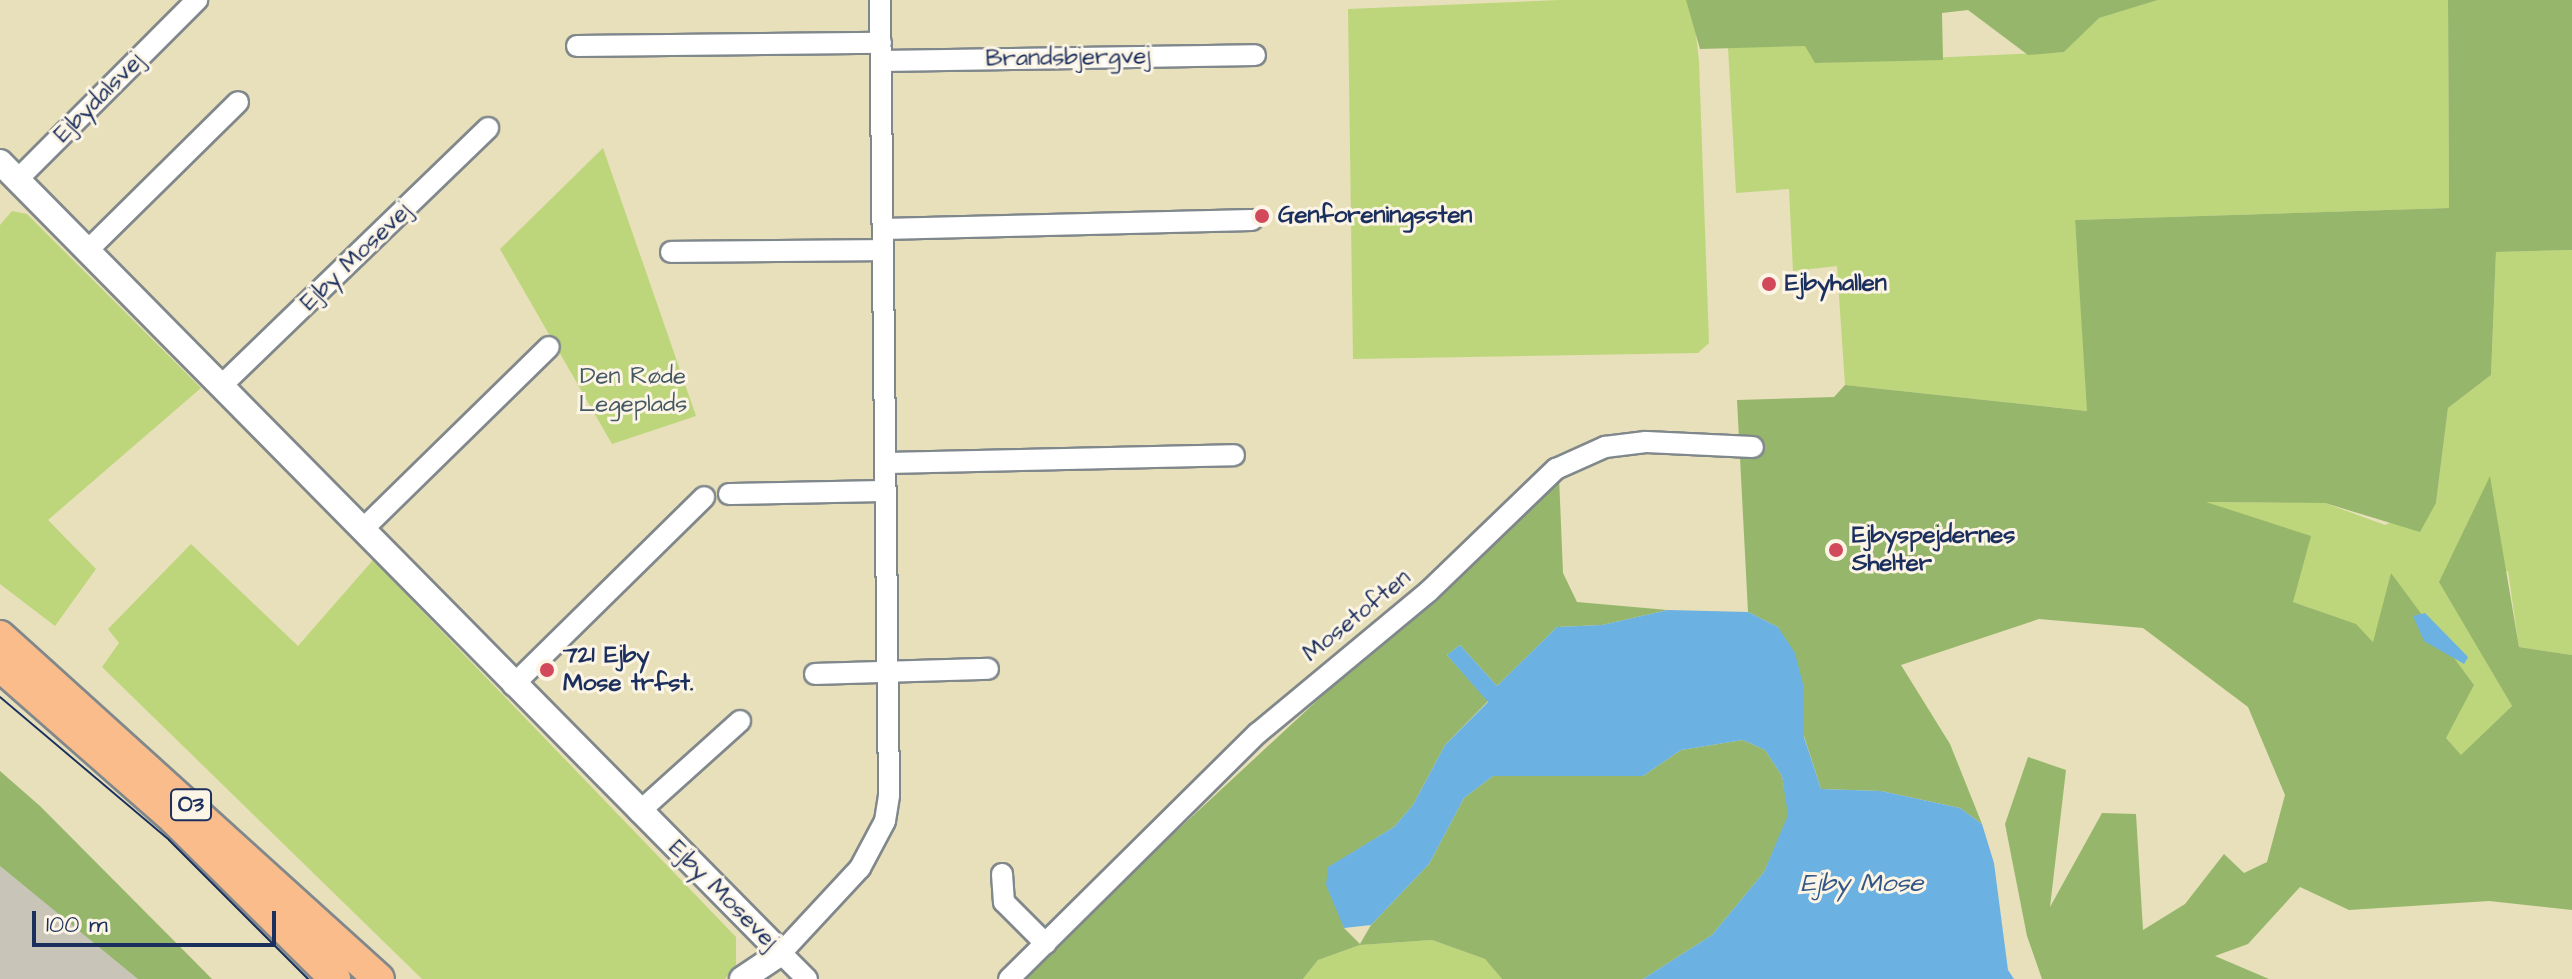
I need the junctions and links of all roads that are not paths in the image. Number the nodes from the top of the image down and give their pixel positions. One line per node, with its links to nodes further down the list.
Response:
1 (197, 0): 8 (street, Ejbydalsvej)
2 (880, 0): 4 (street)
3 (577, 46): 4 (street, Brandsbjergvej)
4 (881, 52): 5 (street, Brandsbjergvej); 10 (street)
5 (1255, 55)
6 (238, 102): 12 (street)
7 (488, 128): 15 (street, Ejby Mosevej)
8 (6, 179): 12 (street, Ejby Mosevej)
9 (1252, 220): 10 (street)
10 (883, 229): 11 (street)
11 (883, 250): 13 (street); 18 (street)
12 (87, 251): 15 (street, Ejby Mosevej)
13 (671, 252)
14 (549, 347): 22 (street)
15 (222, 385): 22 (street, Ejby Mosevej)
16 (1753, 447): 32 (street, Mosetoften)
17 (1234, 455): 18 (street)
18 (886, 463): 19 (street)
19 (886, 491): 20 (street); 26 (street)
20 (729, 494)
21 (704, 497): 28 (street)
22 (363, 529): 28 (street, Ejby Mosevej)
23 (0, 636): 35 (main road, O3)
24 (0, 666): 34 (main road, O3)
25 (988, 669): 26 (street)
26 (888, 672): 27 (street); 33 (street)
27 (815, 674)
28 (513, 685): 30 (street, Ejby Mosevej)
29 (740, 721): 30 (street)
30 (639, 812): 33 (street, Ejby Mosevej)
31 (1002, 874): 32 (street)
32 (1046, 944): 39 (street, Mosetoften)
33 (781, 953): 36 (street); 37 (street); 38 (street, Ejby Mosevej)
34 (335, 979)
35 (379, 979)
36 (742, 979)
37 (770, 979)
38 (807, 979)
39 (1009, 979)

